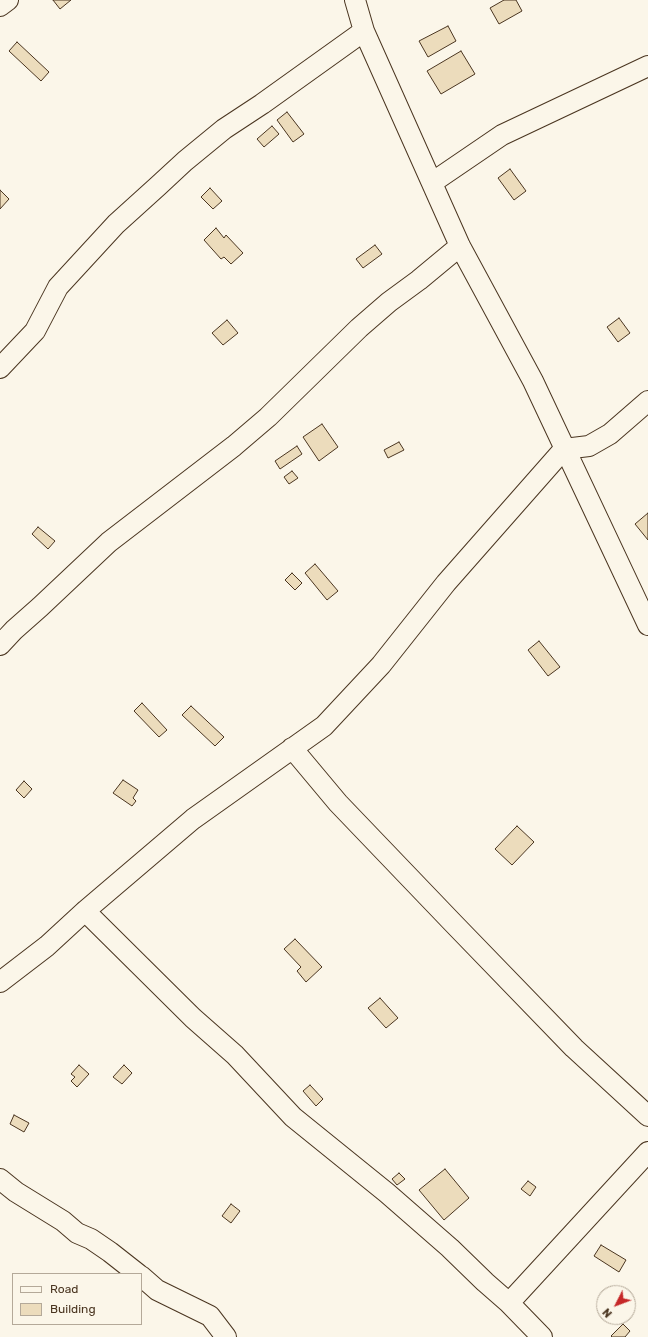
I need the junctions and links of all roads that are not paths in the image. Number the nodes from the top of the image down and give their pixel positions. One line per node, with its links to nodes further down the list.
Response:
1 (8, 0): 3 (street)
2 (355, 0): 4 (street)
3 (0, 6)
4 (364, 31): 6 (street); 8 (street)
5 (648, 66): 6 (street)
6 (432, 182): 7 (street)
7 (460, 246): 10 (street); 12 (street)
8 (0, 368)
9 (648, 401): 10 (street)
10 (564, 449): 11 (street); 13 (street)
11 (648, 625)
12 (0, 645)
13 (292, 748): 14 (street); 16 (street)
14 (85, 911): 15 (street); 21 (street)
15 (0, 982)
16 (648, 1116)
17 (648, 1152): 21 (street)
18 (0, 1179): 19 (street)
19 (137, 1273)
20 (142, 1277): 22 (street)
21 (509, 1302): 23 (street)
22 (226, 1337)
23 (542, 1337)

